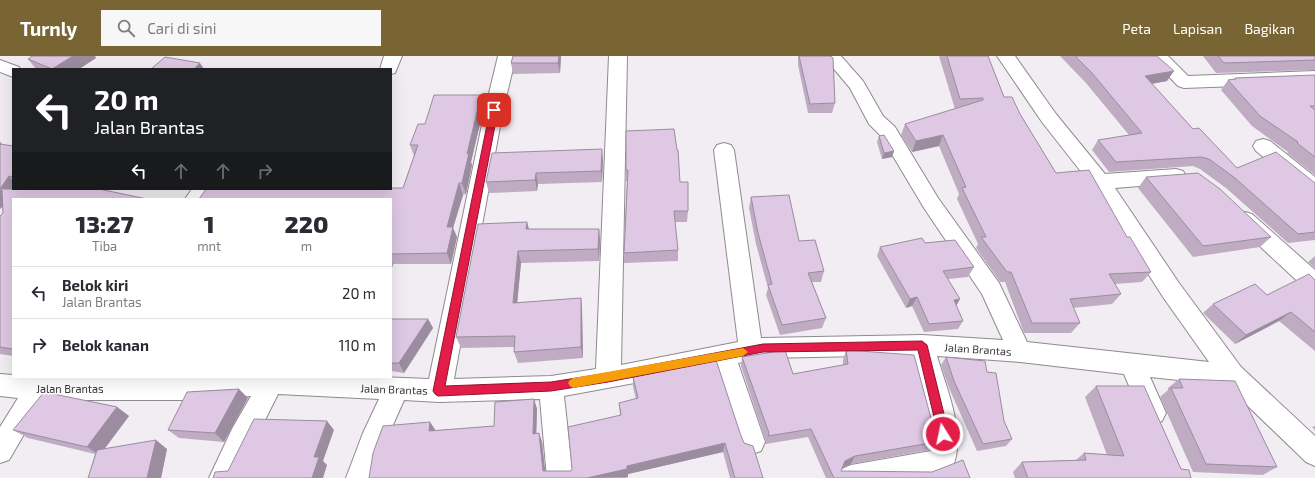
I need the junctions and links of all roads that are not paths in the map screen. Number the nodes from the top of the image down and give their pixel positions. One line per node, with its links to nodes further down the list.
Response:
1 (393, 56): 8 (street)
2 (507, 56): 32 (street)
3 (618, 56): 26 (street)
4 (832, 56): 22 (street)
5 (1006, 56): 14 (street)
6 (1158, 56): 10 (street)
7 (0, 66): 9 (street)
8 (389, 68)
9 (12, 71)
10 (1315, 77)
11 (1263, 146): 15 (street)
12 (724, 150): 21 (street)
13 (1193, 175): 14 (street)
14 (1100, 182): 25 (street)
15 (1315, 188)
16 (202, 190): 17 (street)
17 (196, 198)
18 (1229, 205): 19 (street)
19 (1315, 284)
20 (922, 345): 21 (street, Jalan Brantas); 22 (street, Jalan Brantas); 40 (street)
21 (751, 351): 23 (street, Jalan Brantas)
22 (1020, 352): 24 (street, Jalan Brantas)
23 (724, 356): 26 (street, Jalan Brantas); 34 (street)
24 (1132, 364): 25 (street, Jalan Brantas); 33 (street)
25 (1232, 375): 36 (street)
26 (608, 378): 30 (street, Jalan Brantas)
27 (272, 380): 28 (street, Jalan Brantas); 31 (street, Jalan Brantas); 37 (street)
28 (42, 383): 29 (street, Jalan Brantas); 35 (street)
29 (0, 385)
30 (551, 386): 32 (street, Jalan Brantas); 39 (street)
31 (396, 390): 32 (street, Jalan Brantas); 38 (street)
32 (438, 391)
33 (1162, 435)
34 (752, 442)
35 (0, 451)
36 (1315, 453)
37 (222, 478)
38 (359, 478)
39 (560, 478)
40 (850, 478)

